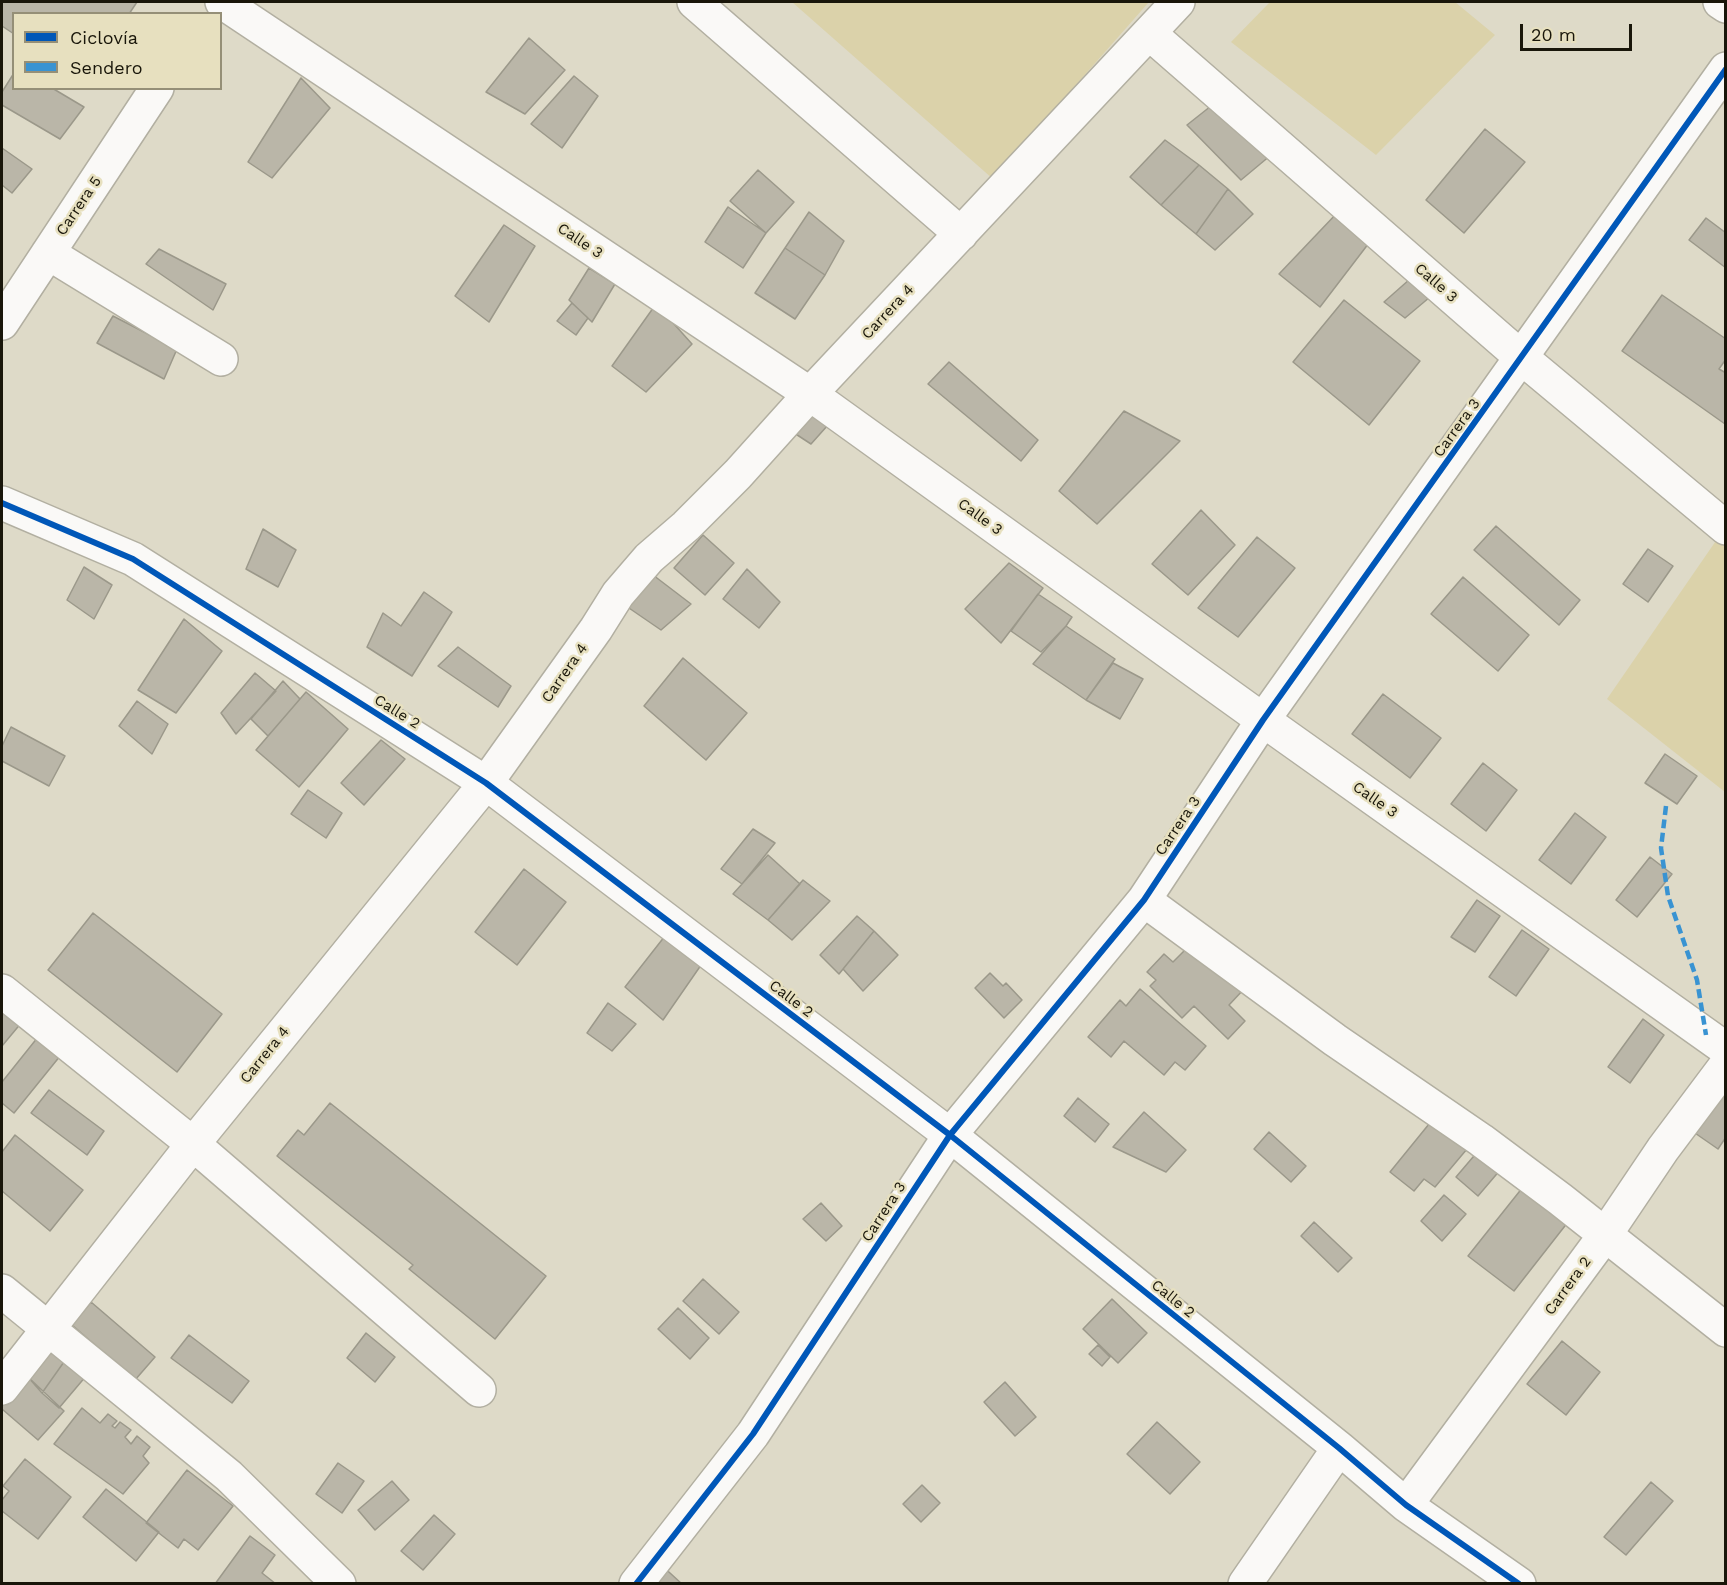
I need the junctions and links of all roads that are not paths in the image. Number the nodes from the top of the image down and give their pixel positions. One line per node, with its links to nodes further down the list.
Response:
1 (222, 2): 14 (street, Calle 3)
2 (694, 2): 9 (street)
3 (1178, 2): 6 (street, Carrera 4)
4 (1720, 2): 5 (street)
5 (1725, 6)
6 (1149, 33): 9 (street, Carrera 4); 12 (street, Calle 3)
7 (1725, 69): 12 (street, Carrera 3)
8 (156, 90): 10 (street, Carrera 5)
9 (961, 234): 14 (street, Carrera 4)
10 (48, 253): 11 (street, Carrera 5); 13 (street)
11 (2, 323)
12 (1522, 358): 16 (street, Calle 3); 17 (street, Carrera 3)
13 (221, 360)
14 (810, 394): 17 (street, Calle 3); 18 (street, Carrera 4)
15 (2, 503): 18 (street, Calle 2)
16 (1725, 528)
17 (1263, 720): 19 (street, Carrera 3); 21 (street, Calle 3)
18 (486, 783): 23 (street, Calle 2); 24 (street, Carrera 4)
19 (1147, 895): 23 (street, Carrera 3); 25 (street)
20 (2, 991): 24 (street)
21 (1725, 1049)
22 (1725, 1065): 25 (street, Carrera 2)
23 (950, 1135): 31 (street, Calle 2); 35 (street, Carrera 3)
24 (193, 1144): 27 (street, Carrera 4); 30 (street)
25 (1608, 1230): 28 (street); 32 (street, Carrera 2)
26 (2, 1290): 27 (street)
27 (49, 1328): 29 (street, Carrera 4); 34 (street)
28 (1725, 1330)
29 (2, 1388)
30 (479, 1390)
31 (1339, 1448): 32 (street, Calle 2); 36 (street)
32 (1406, 1505): 33 (street, Calle 2)
33 (1484, 1574): 37 (street, Calle 2)
34 (339, 1584)
35 (636, 1584)
36 (1245, 1584)
37 (1519, 1584)

